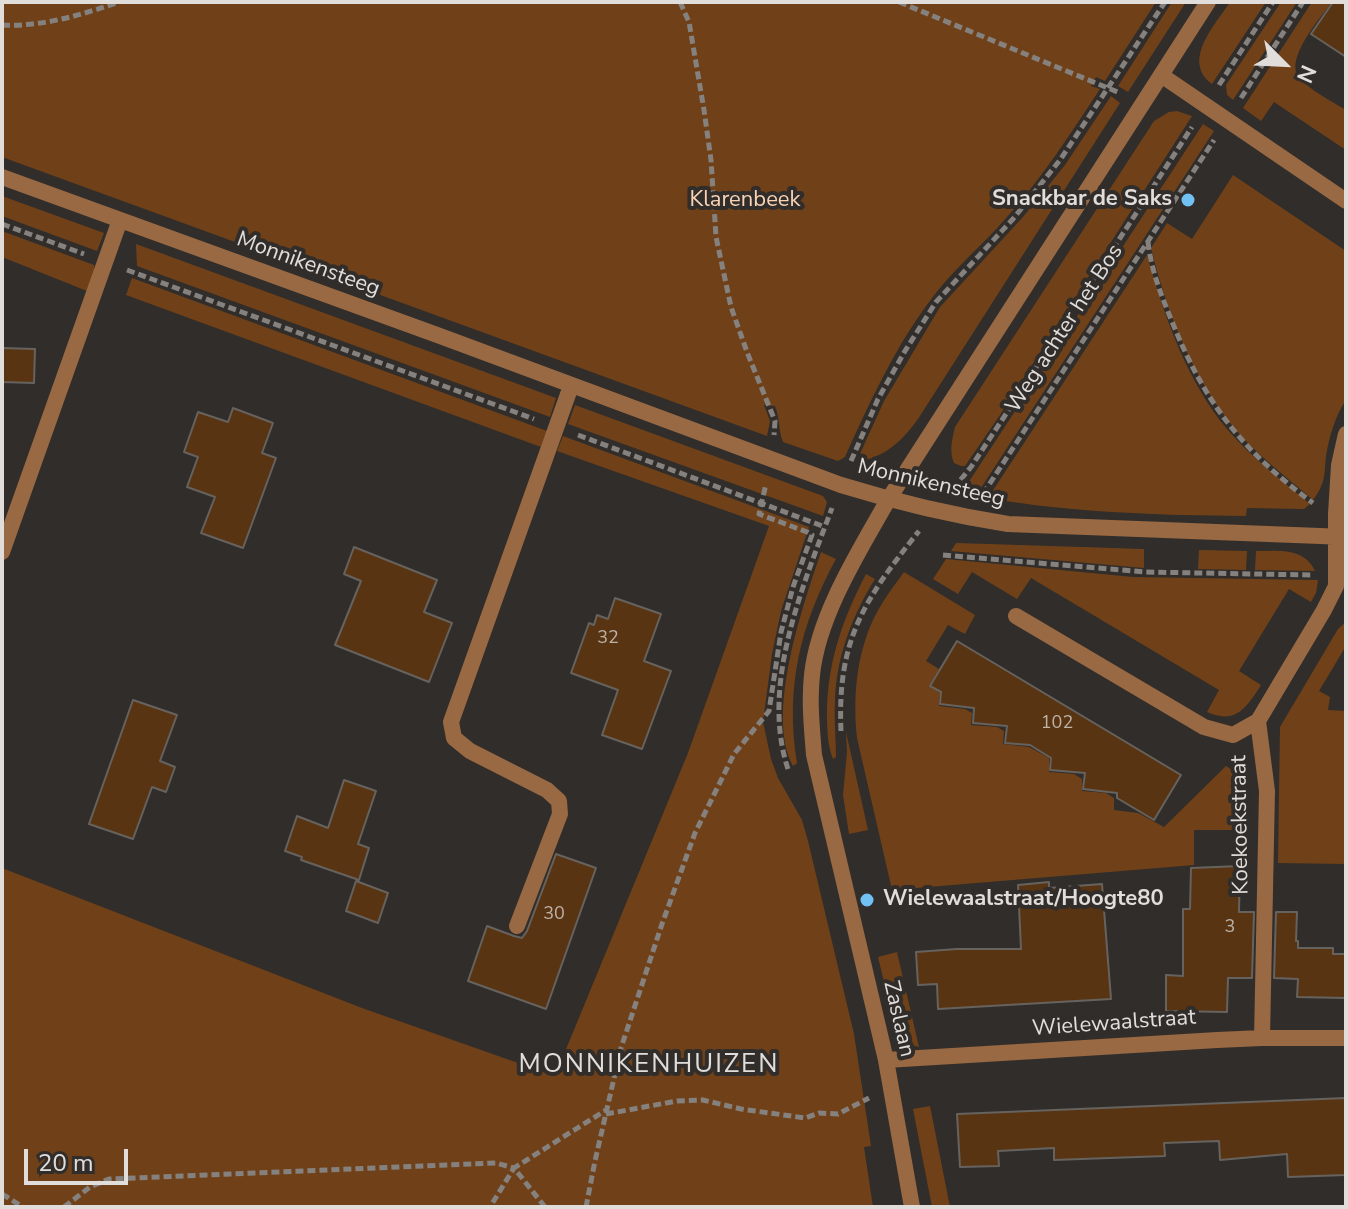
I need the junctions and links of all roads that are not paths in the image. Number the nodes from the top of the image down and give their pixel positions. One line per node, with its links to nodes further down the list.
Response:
1 (1208, 2): 2 (street)
2 (1161, 75): 4 (street); 8 (street)
3 (2, 177): 5 (street, Monnikensteeg)
4 (1346, 201)
5 (120, 220): 6 (street, Monnikensteeg); 10 (street)
6 (571, 386): 8 (street, Monnikensteeg); 14 (street)
7 (1346, 434): 9 (street)
8 (888, 500): 9 (street, Monnikensteeg); 17 (street, Zaslaan)
9 (1341, 537): 11 (street)
10 (2, 552)
11 (1339, 583): 13 (street)
12 (1016, 616): 13 (street)
13 (1258, 721): 15 (street, Koekoekstraat)
14 (517, 926)
15 (1262, 1038): 16 (street, Wielewaalstraat); 17 (street, Wielewaalstraat)
16 (1346, 1038)
17 (886, 1060): 18 (street, Zaslaan)
18 (912, 1207)

